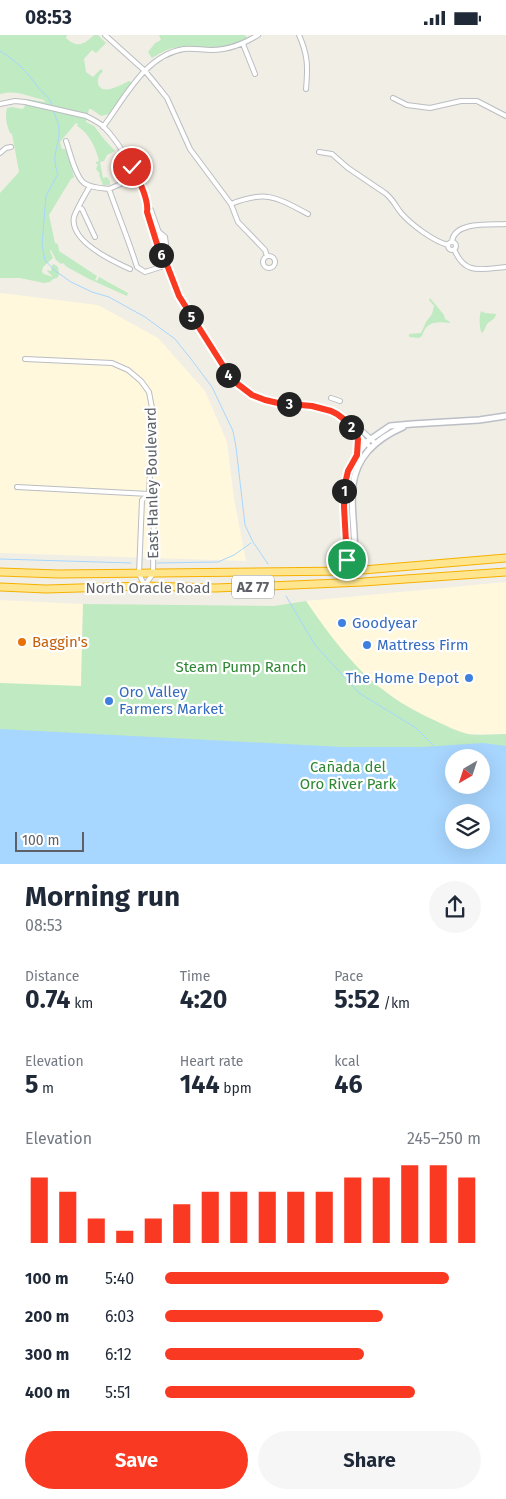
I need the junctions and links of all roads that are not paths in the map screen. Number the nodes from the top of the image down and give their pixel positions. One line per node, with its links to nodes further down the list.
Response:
1 (105, 35): 5 (street)
2 (258, 35): 4 (street)
3 (298, 35): 7 (street)
4 (243, 44): 5 (street); 6 (street)
5 (145, 71): 11 (street); 19 (street)
6 (255, 74)
7 (306, 89)
8 (393, 97): 10 (street)
9 (0, 104): 11 (street)
10 (506, 116)
11 (103, 127): 16 (street)
12 (66, 141): 17 (street)
13 (11, 147): 15 (street)
14 (319, 152): 26 (street)
15 (0, 153)
16 (137, 177): 18 (street); 21 (street)
17 (90, 186): 18 (street); 20 (street)
18 (109, 189): 29 (street)
19 (230, 204): 22 (street); 28 (street)
20 (79, 208): 24 (street); 31 (street)
21 (148, 208): 29 (street); 29 (street)
22 (308, 214)
23 (506, 224): 25 (street)
24 (94, 237)
25 (452, 241): 26 (street); 27 (street)
26 (448, 245): 27 (street)
27 (454, 249): 30 (street)
28 (267, 256)
29 (167, 265): 36 (street)
30 (506, 267)
31 (130, 269)
32 (25, 359): 41 (street, East Hanley Boulevard)
33 (331, 398): 34 (street)
34 (340, 401)
35 (506, 416): 38 (street)
36 (349, 423): 37 (street); 38 (street)
37 (356, 432): 38 (street); 39 (street)
38 (371, 443): 39 (street); 43 (street)
39 (357, 455): 43 (street)
40 (17, 487): 41 (street)
41 (149, 494): 46 (street); 47 (street, East Hanley Boulevard)
42 (506, 558): 43 (highway, North Oracle Road / AZ 77)
43 (351, 571): 47 (highway, North Oracle Road / AZ 77); 48 (street)
44 (0, 572): 46 (highway, North Oracle Road / AZ 77)
45 (506, 572): 48 (highway, North Oracle Road / AZ 77)
46 (139, 574): 47 (highway, North Oracle Road / AZ 77); 49 (street)
47 (153, 574): 49 (street, East Hanley Boulevard)
48 (352, 582): 49 (highway, North Oracle Road / AZ 77)
49 (145, 586): 50 (highway, North Oracle Road / AZ 77)
50 (0, 587)

